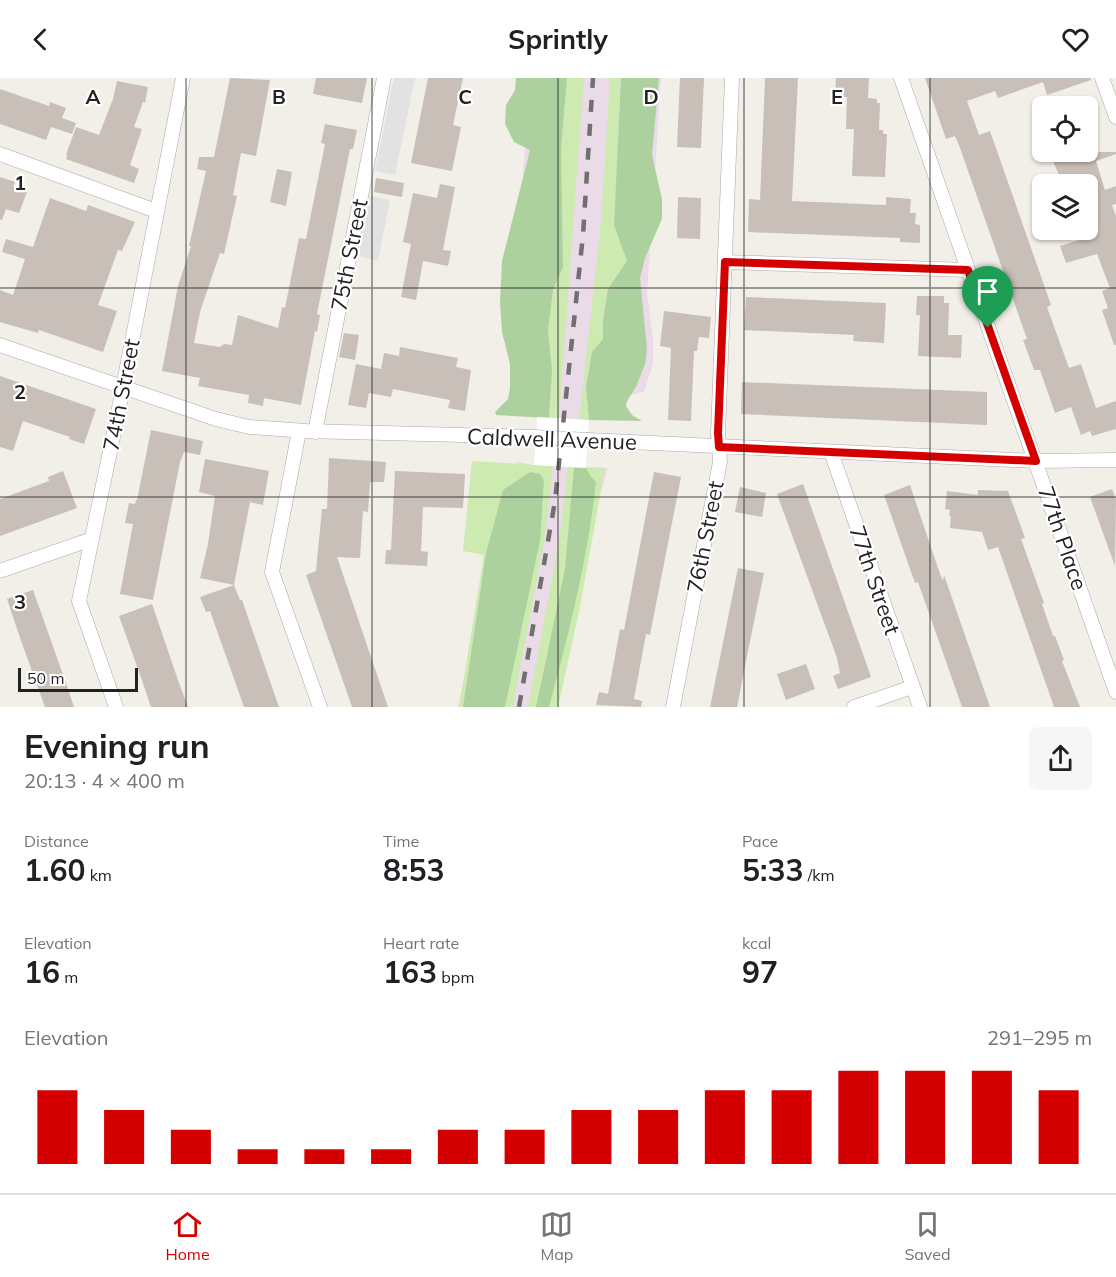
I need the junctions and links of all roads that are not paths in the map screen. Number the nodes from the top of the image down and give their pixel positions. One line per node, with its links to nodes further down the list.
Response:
1 (183, 78): 8 (street, 74th Street)
2 (384, 78): 14 (street, 75th Street)
3 (732, 78): 9 (street, 76th Street)
4 (901, 78): 10 (street, 77th Place)
5 (1102, 78): 6 (street)
6 (1116, 117)
7 (0, 154): 8 (street)
8 (156, 211): 12 (street, 74th Street)
9 (725, 262): 10 (street); 15 (street, 76th Street)
10 (968, 270): 18 (street, 77th Place)
11 (0, 345): 12 (street, Caldwell Avenue)
12 (123, 387): 13 (street, Caldwell Avenue); 19 (street, 74th Street)
13 (299, 431): 14 (street, Caldwell Avenue); 24 (street)
14 (315, 432): 15 (street, Caldwell Avenue, bridge)
15 (719, 447): 16 (street, Caldwell Avenue); 25 (street, 76th Street)
16 (831, 452): 18 (street, Caldwell Avenue); 21 (street, 77th Street)
17 (1116, 460): 18 (street, Caldwell Avenue)
18 (1036, 461): 22 (street, 77th Place)
19 (92, 539): 20 (street); 23 (street, 74th Street)
20 (0, 571)
21 (912, 687): 26 (street); 27 (street, 77th Street)
22 (1116, 692)
23 (116, 707)
24 (320, 707)
25 (673, 707)
26 (854, 707)
27 (920, 707)

